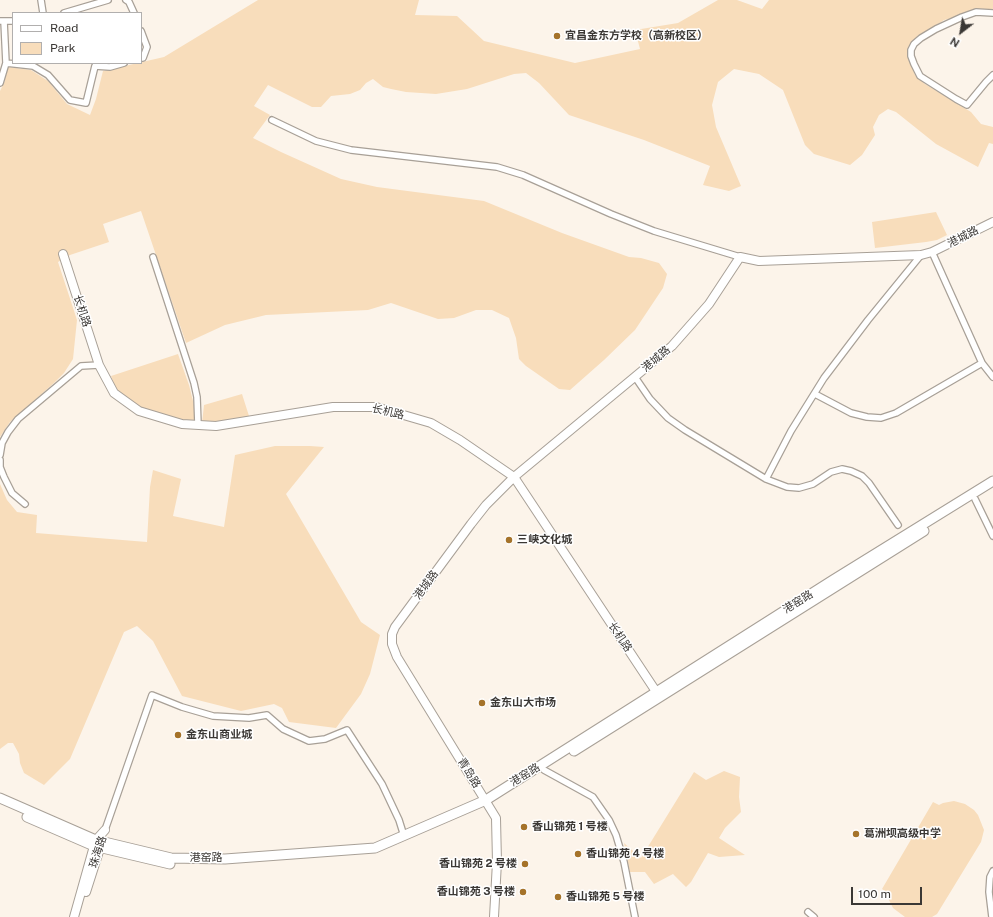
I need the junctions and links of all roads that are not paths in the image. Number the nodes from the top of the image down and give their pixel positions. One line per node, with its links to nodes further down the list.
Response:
1 (41, 0): 4 (street)
2 (108, 0): 5 (street)
3 (126, 0): 6 (street)
4 (43, 12)
5 (67, 12)
6 (134, 12)
7 (993, 13): 15 (street)
8 (2, 21): 11 (street)
9 (142, 34): 10 (street)
10 (142, 58)
11 (6, 63): 12 (street); 16 (street)
12 (12, 64)
13 (15, 64): 14 (street)
14 (120, 64)
15 (993, 75)
16 (0, 83)
17 (272, 120): 23 (street)
18 (993, 222): 19 (street, 港城路)
19 (932, 252): 21 (street, 港城路); 24 (street)
20 (63, 254): 25 (street, 长机路)
21 (920, 255): 23 (street, 港城路); 28 (street)
22 (153, 257): 29 (street)
23 (740, 257): 26 (street, 港城路)
24 (982, 363): 27 (street); 28 (street)
25 (99, 365): 29 (street, 长机路); 30 (street)
26 (635, 377): 32 (street, 港城路); 33 (street)
27 (993, 377)
28 (815, 394): 33 (street)
29 (198, 425): 32 (street, 长机路)
30 (0, 455)
31 (0, 460): 37 (street)
32 (514, 477): 40 (street, 港城路); 41 (street, 长机路)
33 (766, 479): 38 (street)
34 (993, 481): 41 (main road, 港窑路)
35 (993, 488): 36 (main road, 港窑路)
36 (974, 499): 39 (street); 41 (main road, 港窑路)
37 (25, 504)
38 (898, 525)
39 (993, 536)
40 (392, 644): 44 (street, 青岛路)
41 (658, 695): 42 (main road, 港窑路); 44 (main road, 港窑路)
42 (544, 770): 44 (main road, 港窑路); 54 (street)
43 (0, 798): 48 (main road, 港窑路)
44 (488, 803): 47 (main road, 港窑路); 48 (main road, 港窑路); 53 (street, 青岛路)
45 (0, 805): 48 (main road, 港窑路)
46 (105, 830): 47 (street); 48 (street, 珠海路)
47 (404, 836): 48 (main road, 港窑路)
48 (98, 844): 51 (street, 珠海路); 52 (street, 珠海路)
49 (993, 872): 56 (street)
50 (808, 912): 55 (street)
51 (74, 917)
52 (79, 917)
53 (494, 917)
54 (635, 917)
55 (814, 917)
56 (992, 917)

